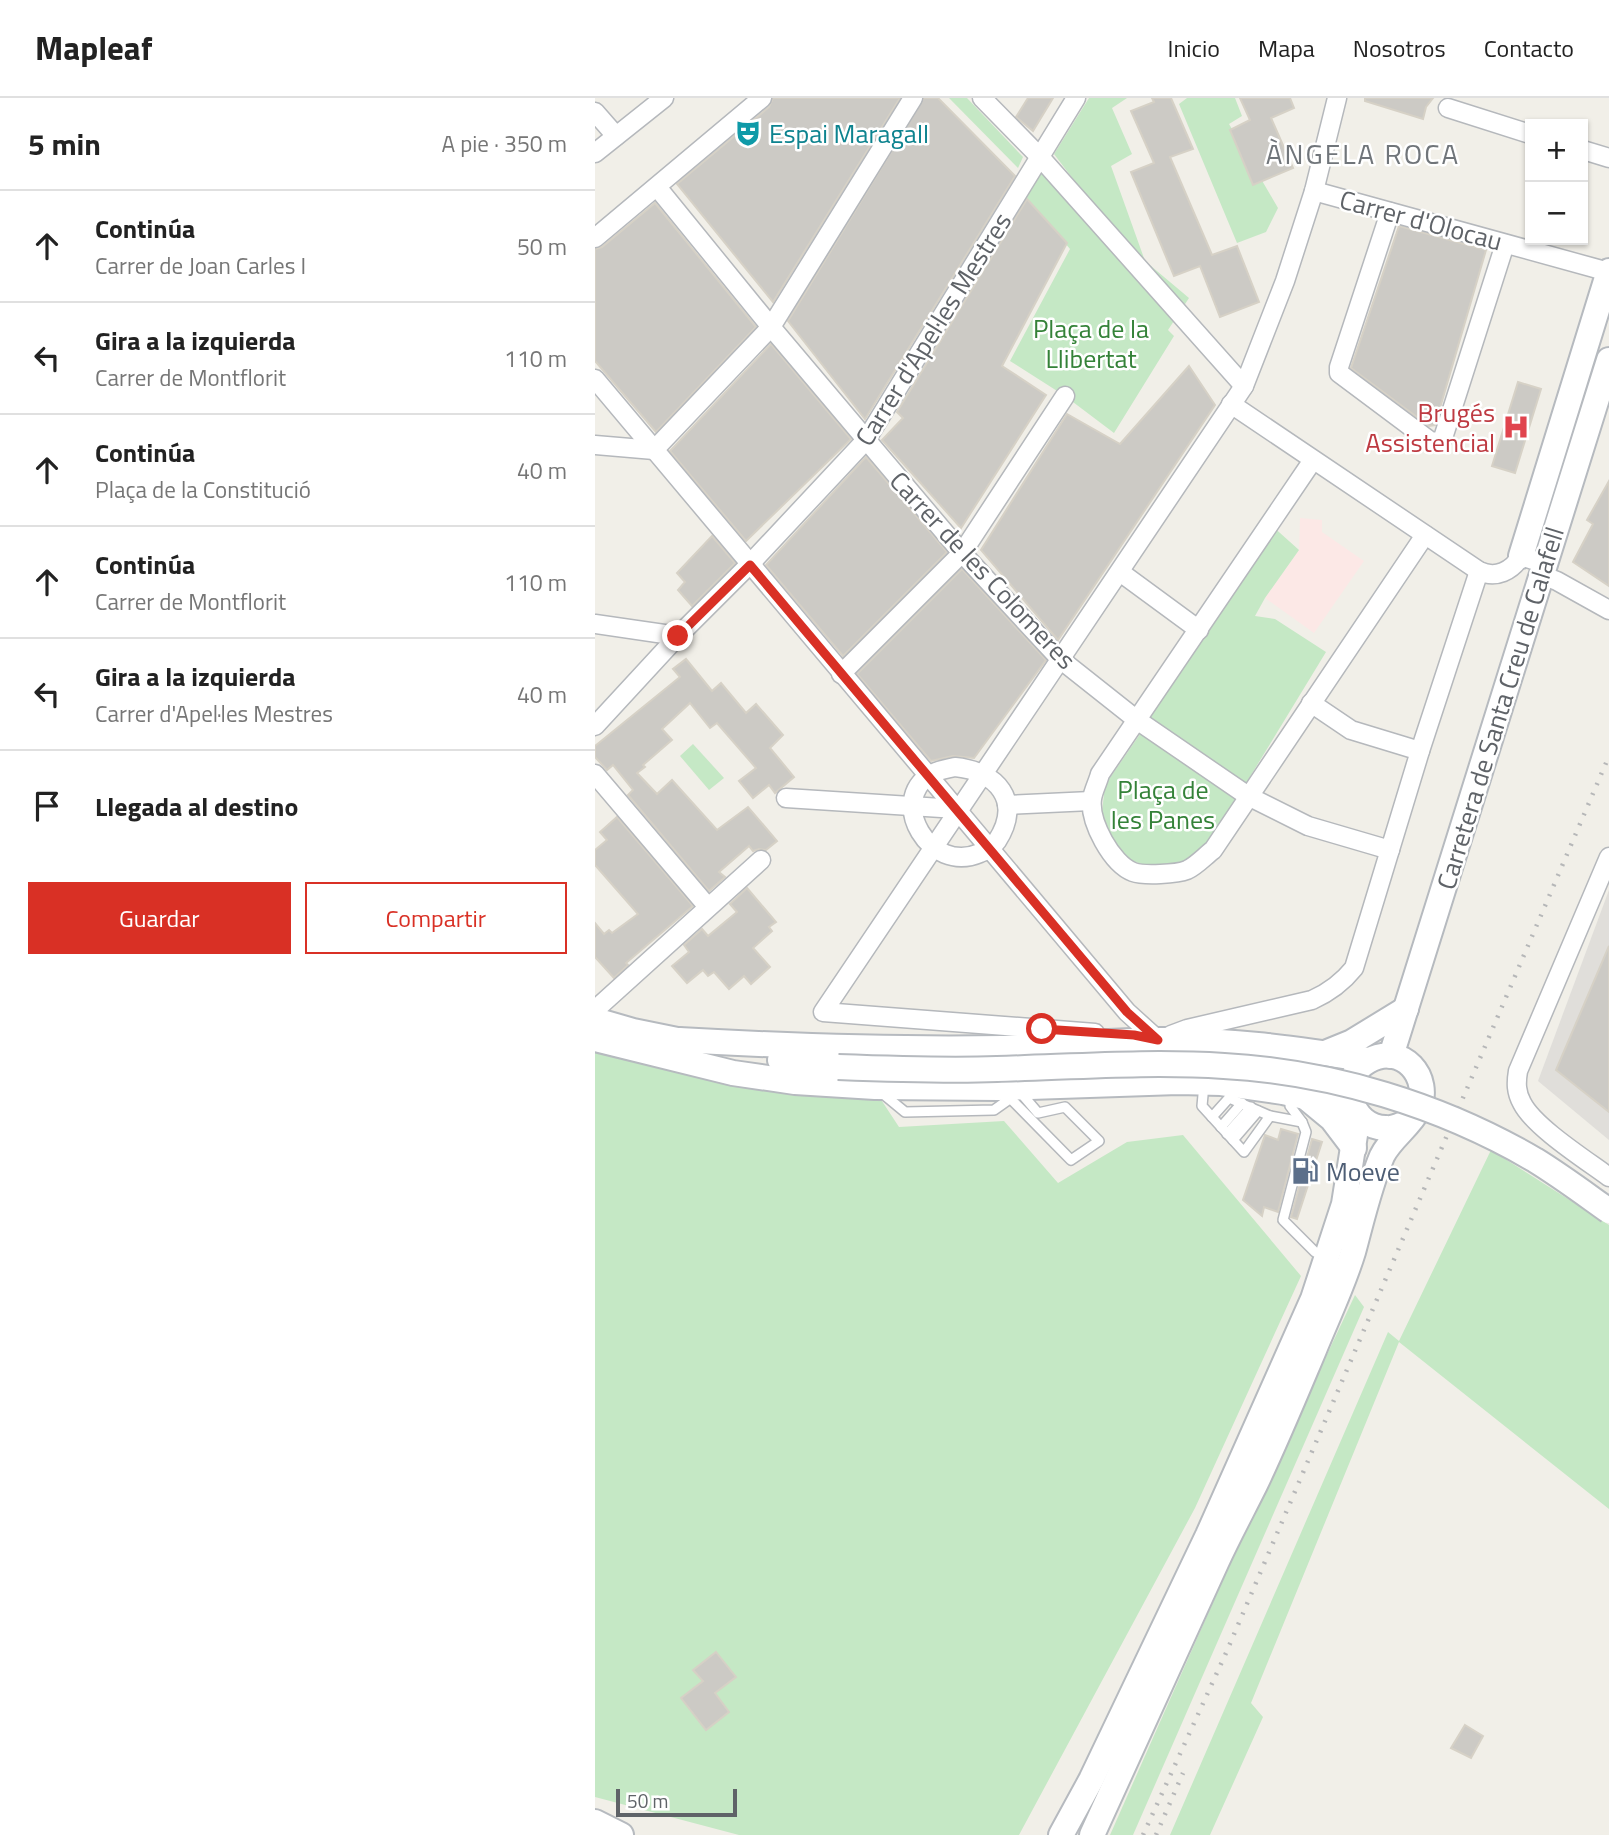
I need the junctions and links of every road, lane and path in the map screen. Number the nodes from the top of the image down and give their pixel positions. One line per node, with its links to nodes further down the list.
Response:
1 (664, 98): 10 (street)
2 (762, 98): 15 (street)
3 (913, 98): 21 (street)
4 (982, 98): 13 (street)
5 (1076, 98): 13 (street, Carrer d'Apel·les Mestres)
6 (1337, 98): 16 (street)
7 (1448, 108): 9 (street)
8 (595, 112): 10 (street)
9 (1525, 132)
10 (616, 136): 12 (street)
11 (1588, 152): 14 (street)
12 (595, 153)
13 (1040, 157): 24 (street); 27 (street, Carrer d'Apel·les Mestres)
14 (1609, 158)
15 (657, 187): 18 (street); 21 (street, Carrer de les Colomeres)
16 (1314, 191): 17 (street, Carrer d'Olocau); 24 (street)
17 (1390, 212): 19 (street, Carrer d'Olocau); 19 (street)
18 (595, 238)
19 (1505, 244): 20 (street, Carrer d'Olocau)
20 (1609, 272): 33 (street)
21 (771, 327): 27 (street, Carrer de les Colomeres); 29 (street)
22 (1609, 360): 35 (street, Carretera de Santa Creu de Calafell)
23 (595, 379): 29 (street)
24 (1244, 386): 26 (street)
25 (1065, 396): 32 (street)
26 (1231, 404): 30 (street); 37 (street)
27 (866, 440): 32 (street, Carrer de les Colomeres); 34 (street, Carrer d'Apel·les Mestres)
28 (595, 445): 29 (street)
29 (654, 450): 34 (street)
30 (1313, 460): 31 (street); 40 (street)
31 (1425, 535): 36 (street); 44 (street)
32 (962, 553): 42 (street, Carrer de les Colomeres); 43 (street)
33 (1513, 564): 35 (street); 36 (street)
34 (750, 565): 41 (street, Carrer d'Apel·les Mestres); 43 (street)
35 (1543, 569): 38 (street); 63 (street, Carretera de Santa Creu de Calafell)
36 (1479, 571): 47 (street)
37 (1120, 572): 40 (street); 42 (street)
38 (1609, 610)
39 (595, 624): 41 (street)
40 (1199, 630): 45 (street)
41 (678, 636): 46 (street, Carrer d'Apel·les Mestres)
42 (1060, 659): 45 (street, Carrer de les Colomeres); 48 (street)
43 (841, 674): 50 (street)
44 (1311, 703): 47 (street); 51 (street)
45 (1137, 720): 51 (street, Carrer de les Colomeres); 53 (street)
46 (595, 726)
47 (1420, 751): 59 (street)
48 (982, 773): 50 (street); 54 (street); 56 (street)
49 (595, 774): 62 (street)
50 (928, 775): 55 (street); 56 (street)
51 (1248, 796): 53 (street); 59 (street, Carrer de les Colomeres)
52 (786, 798): 55 (street)
53 (1091, 801): 54 (street)
54 (1007, 805): 58 (street)
55 (913, 806): 56 (street); 57 (street)
56 (957, 809): 57 (street); 58 (street)
57 (932, 847): 58 (street); 68 (street)
58 (991, 849): 68 (street)
59 (1390, 850): 65 (street)
60 (1609, 857): 83 (street)
61 (761, 860): 62 (street)
62 (708, 906): 64 (street)
63 (1406, 1009): 71 (street); 72 (street, Carretera de Santa Creu de Calafell)
64 (595, 1010)
65 (1234, 1018): 68 (street); 69 (street)
66 (595, 1020): 70 (street)
67 (595, 1039): 70 (street)
68 (1158, 1040): 69 (street); 70 (street)
69 (1217, 1042): 71 (street); 73 (street)
70 (677, 1049): 74 (street); 84 (street, bridge)
71 (1324, 1053): 72 (street)
72 (1380, 1058): 77 (street); 80 (street)
73 (1212, 1083): 74 (street); 75 (street); 79 (lane)
74 (1011, 1091): 74 (lane)
75 (1300, 1105): 77 (street); 78 (lane); 82 (street); 85 (lane)
76 (1250, 1107): 78 (lane); 79 (lane); 81 (lane); 81 (lane)
77 (1356, 1113): 80 (street); 82 (street)
78 (1270, 1116): 81 (lane)
79 (1212, 1117): 81 (lane)
80 (1406, 1123): 89 (street)
81 (1227, 1133)
82 (1354, 1148): 85 (street)
83 (1609, 1177)
84 (1609, 1211)
85 (1327, 1256): 88 (street)
86 (595, 1822): 87 (street)
87 (621, 1835)
88 (1061, 1835)
89 (1092, 1835)

